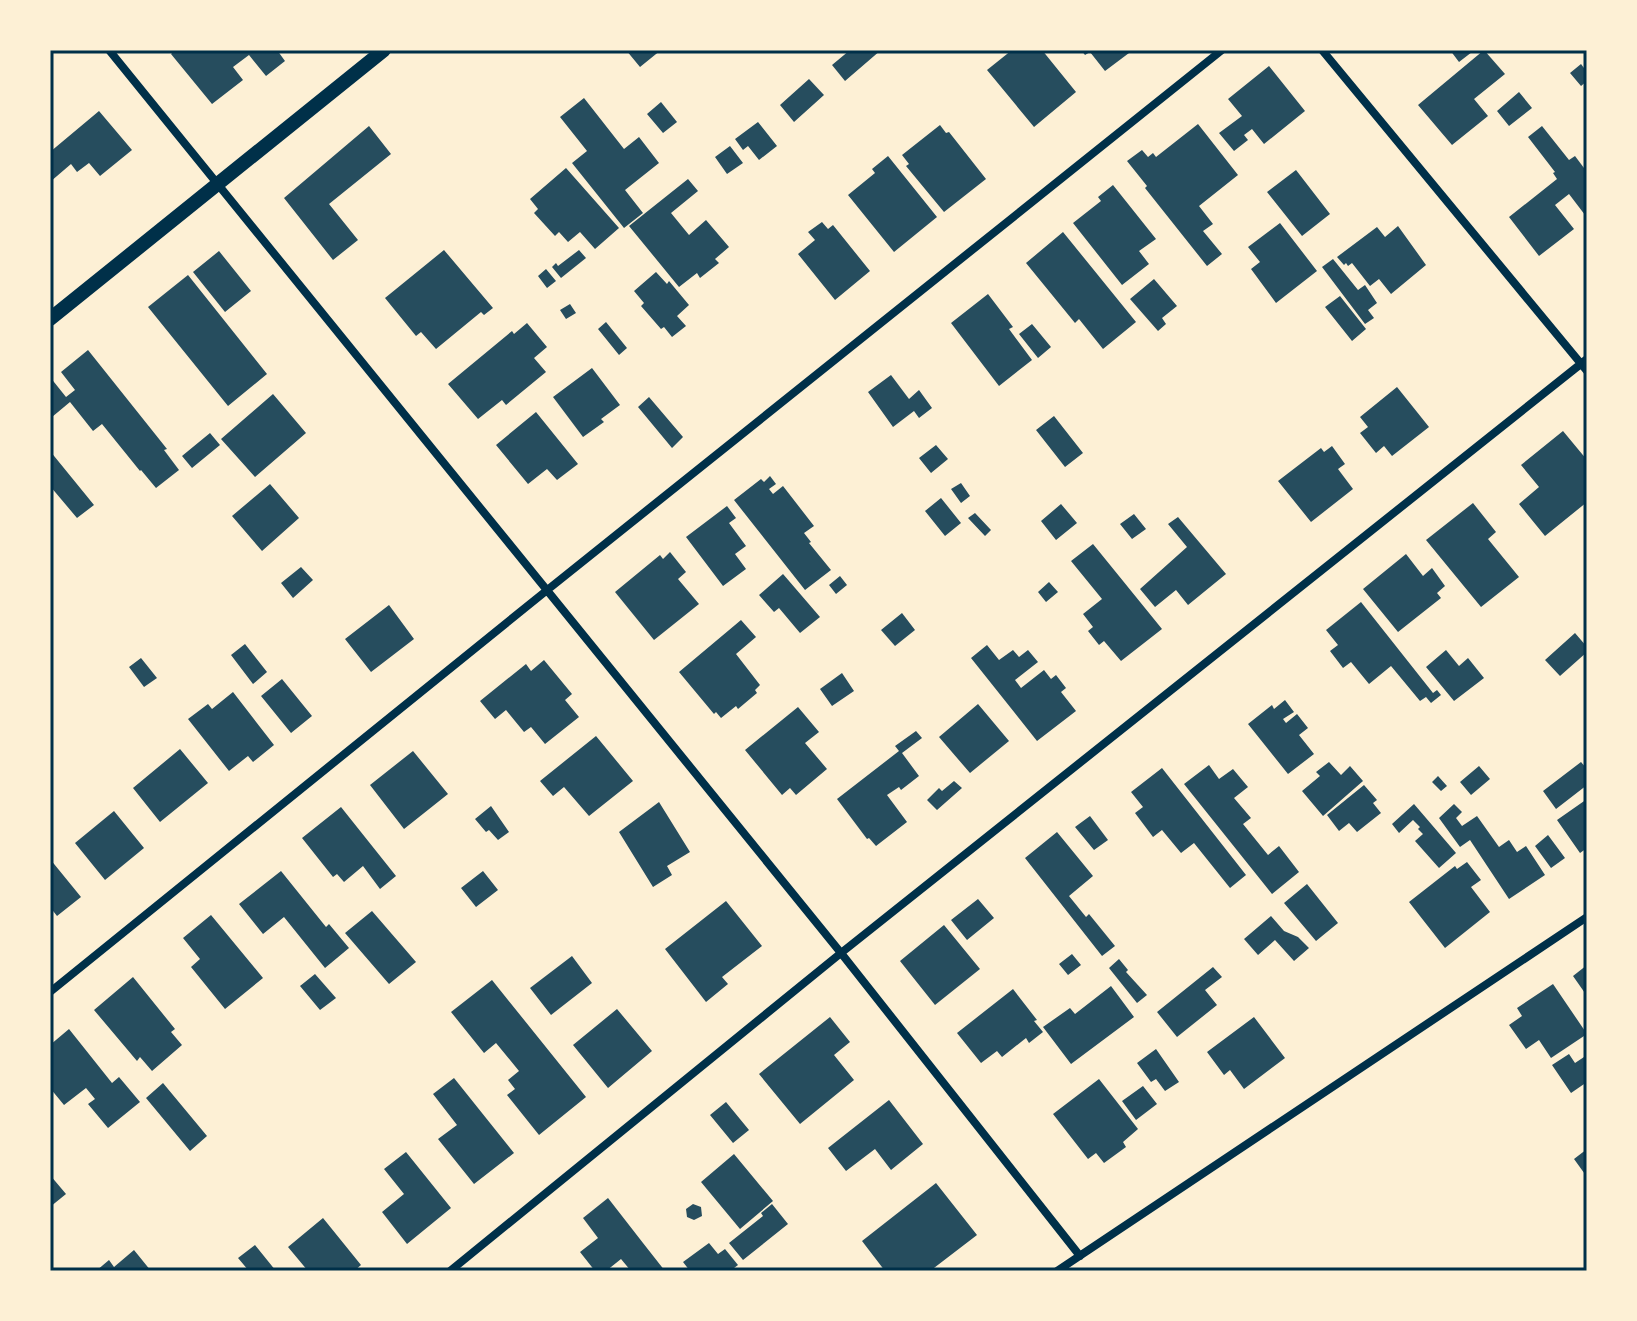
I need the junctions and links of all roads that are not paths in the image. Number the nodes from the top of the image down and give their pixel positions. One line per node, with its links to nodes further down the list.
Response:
1 (109, 50): 5 (street)
2 (384, 50): 5 (street)
3 (1222, 50): 8 (street)
4 (1322, 50): 7 (street)
5 (217, 183): 6 (street); 8 (street)
6 (50, 319)
7 (1585, 364): 10 (street)
8 (546, 591): 10 (street); 11 (street)
9 (1587, 917): 12 (street)
10 (841, 953): 12 (street); 13 (street)
11 (50, 992)
12 (1080, 1256): 14 (street)
13 (450, 1271)
14 (1057, 1271)

